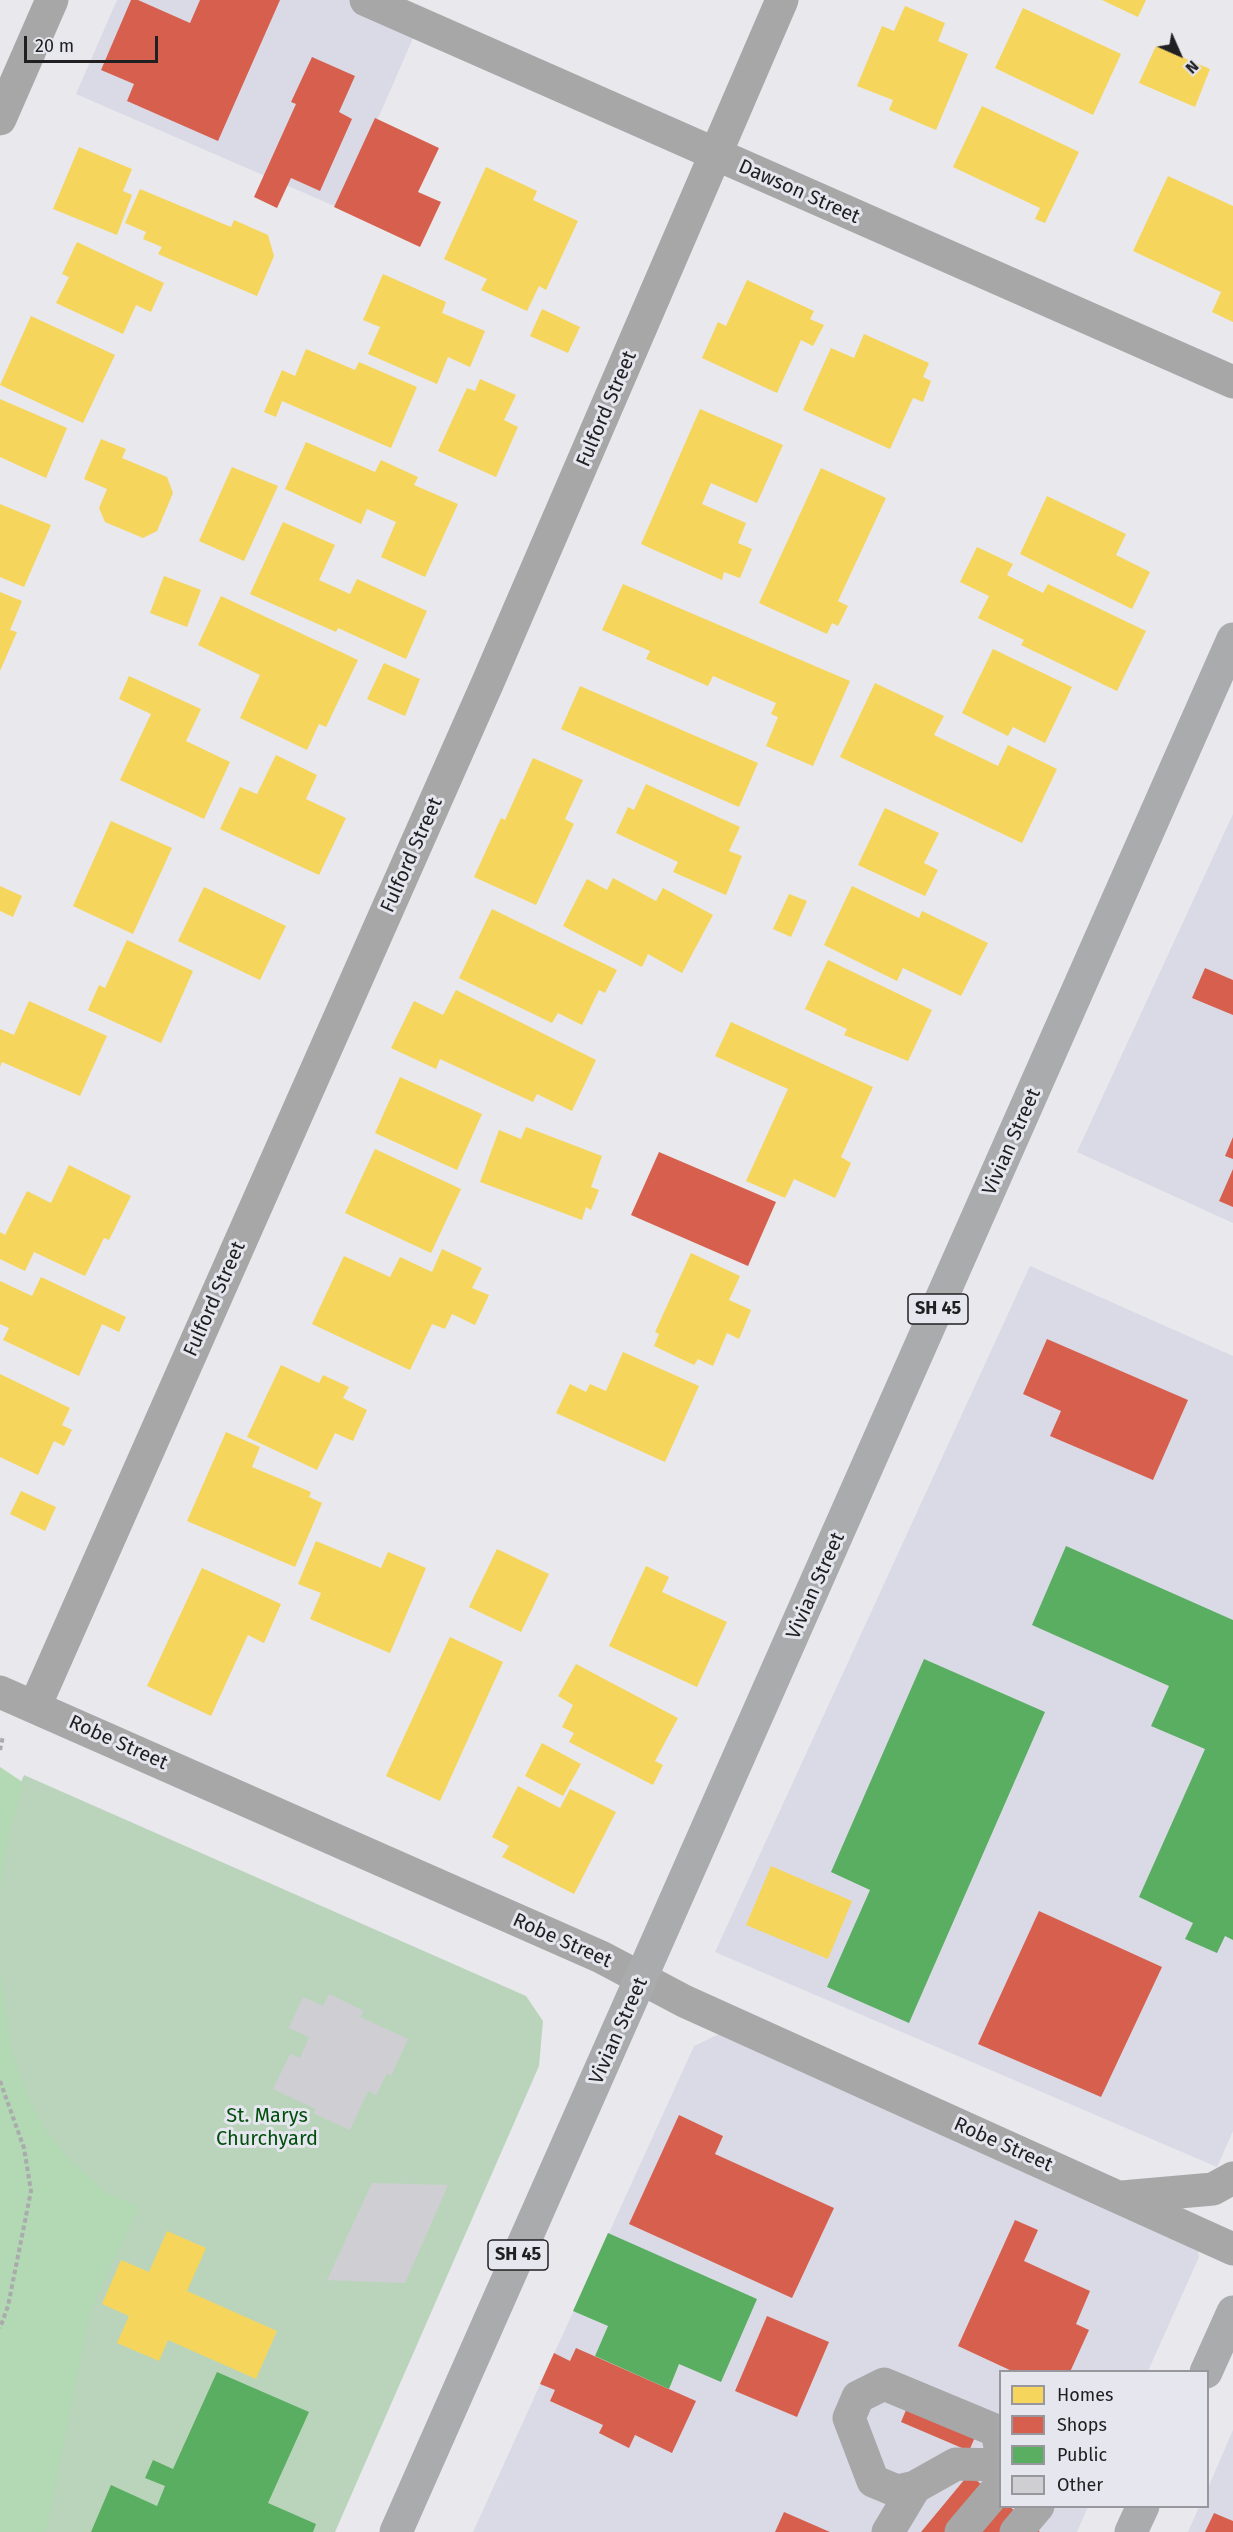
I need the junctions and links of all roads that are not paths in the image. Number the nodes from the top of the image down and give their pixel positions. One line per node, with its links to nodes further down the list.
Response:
1 (52, 0): 4 (street)
2 (366, 0): 5 (street, Dawson Street)
3 (782, 0): 5 (street, Fulford Street)
4 (0, 118)
5 (715, 155): 6 (street, Dawson Street); 9 (street, Fulford Street)
6 (1233, 382)
7 (1233, 639): 10 (main road, Vivian Street / SH 45)
8 (0, 1692): 9 (street, Robe Street)
9 (35, 1706): 10 (street, Robe Street)
10 (643, 1978): 12 (street, Robe Street); 22 (main road, Vivian Street / SH 45)
11 (1233, 2178): 12 (street, Robe Street)
12 (1120, 2198): 13 (street, Robe Street)
13 (1233, 2249)
14 (1233, 2312): 15 (main road)
15 (1207, 2370)
16 (999, 2442): 18 (street)
17 (999, 2465): 18 (street)
18 (915, 2487): 23 (street)
19 (999, 2487): 24 (street)
20 (1036, 2508): 25 (street)
21 (1142, 2508): 26 (main road)
22 (396, 2532)
23 (888, 2532)
24 (961, 2532)
25 (1016, 2532)
26 (1131, 2532)

